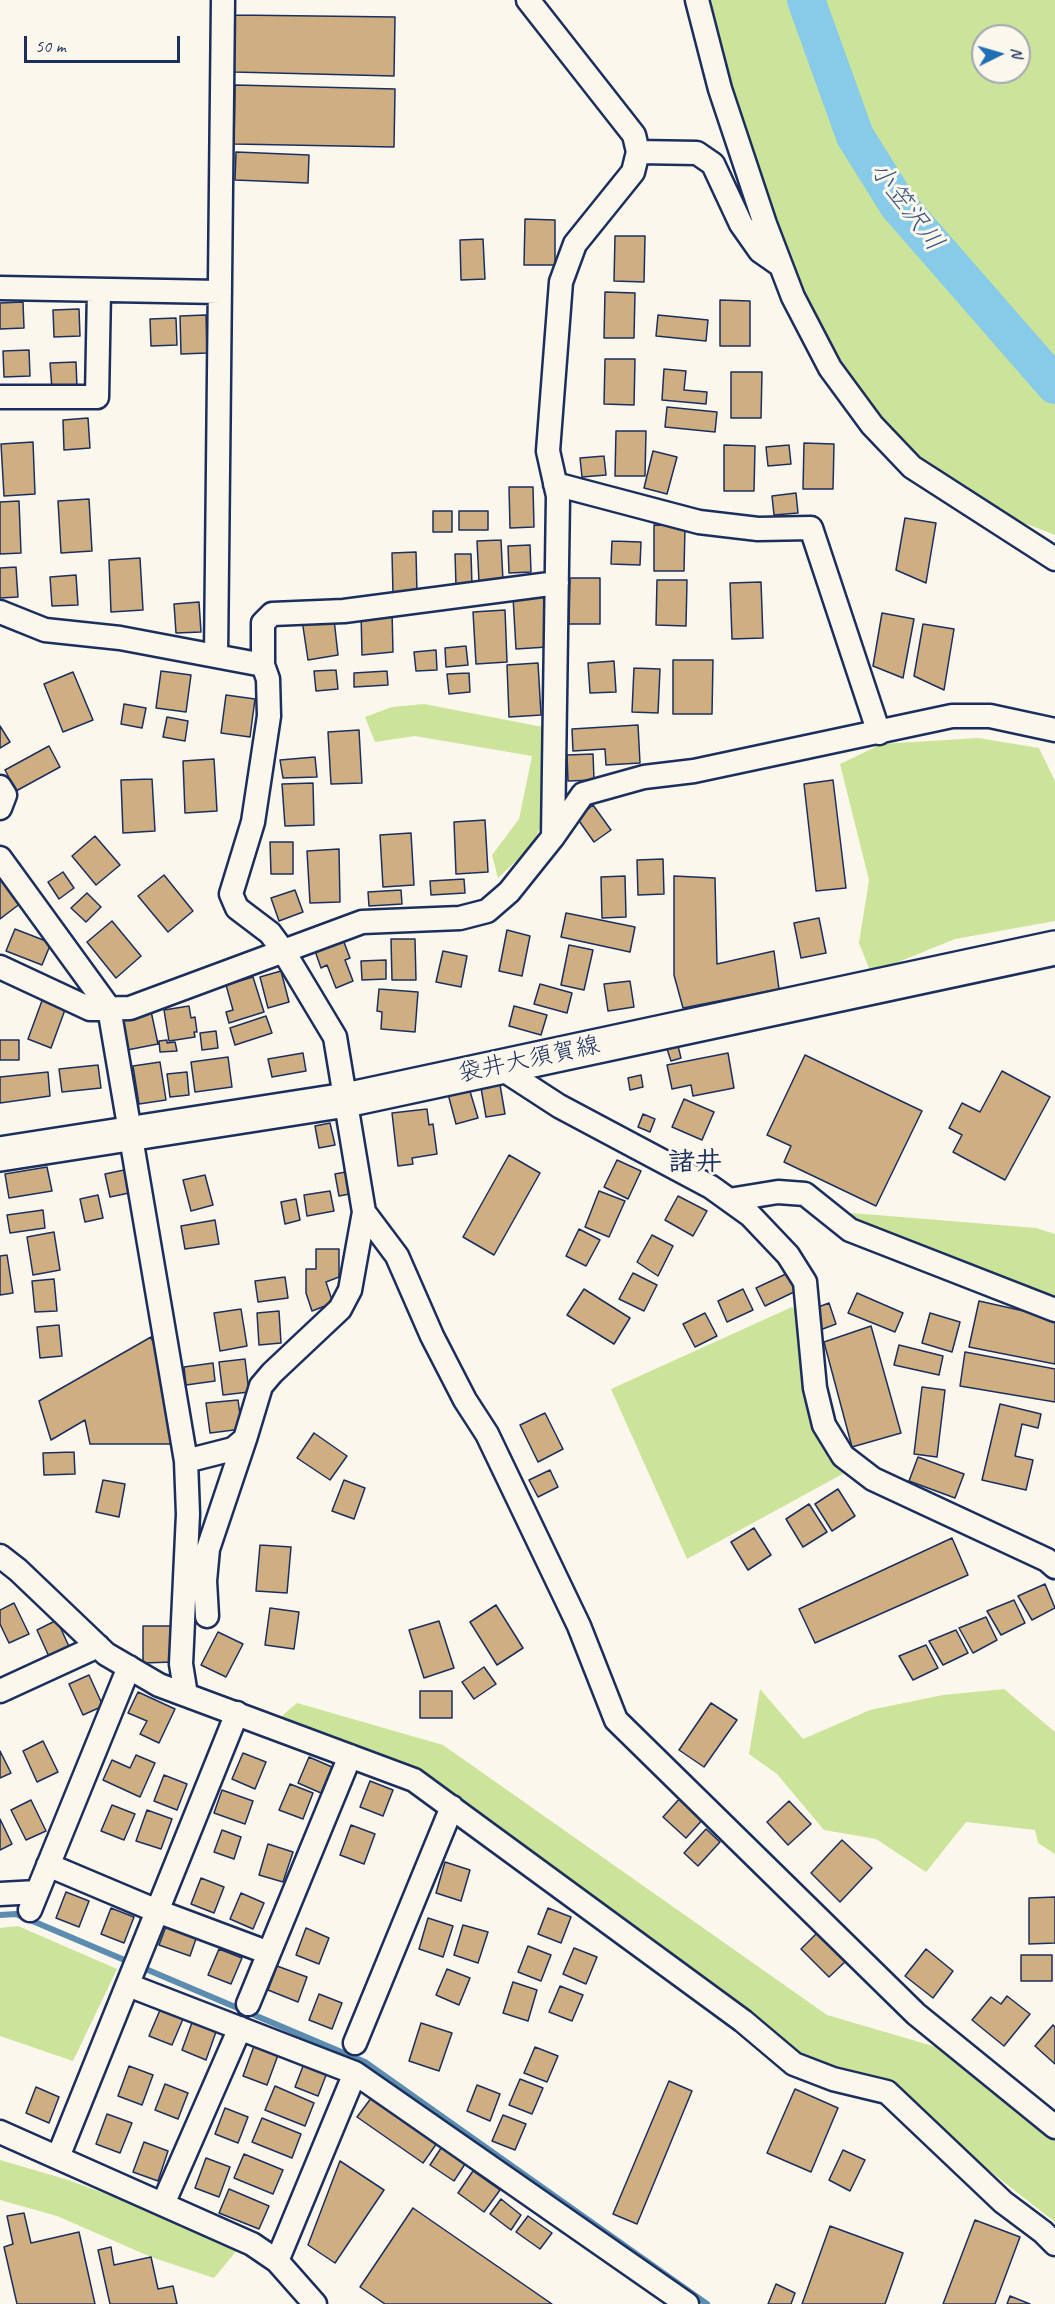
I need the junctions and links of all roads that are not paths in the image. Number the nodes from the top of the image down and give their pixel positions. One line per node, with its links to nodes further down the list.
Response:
1 (223, 0): 8 (street)
2 (528, 0): 4 (street)
3 (697, 0): 5 (street)
4 (638, 152): 5 (street); 10 (street)
5 (780, 265): 11 (street)
6 (0, 288): 7 (street)
7 (99, 290): 8 (street); 9 (street)
8 (220, 292): 14 (street)
9 (0, 397)
10 (555, 483): 12 (street); 17 (street)
11 (1055, 559)
12 (557, 583): 15 (street); 20 (street)
13 (0, 612): 14 (street)
14 (216, 656): 15 (street)
15 (263, 665): 23 (street)
16 (1055, 730): 17 (street)
17 (879, 733): 20 (street)
18 (0, 787): 19 (street)
19 (0, 808)
20 (553, 837): 23 (street)
21 (0, 858): 25 (street)
22 (1055, 948): 26 (main road, 袋井大須賀線)
23 (284, 952): 25 (street); 27 (street)
24 (0, 967): 25 (street)
25 (108, 1008): 28 (street)
26 (499, 1067): 27 (main road, 袋井大須賀線); 30 (street)
27 (346, 1100): 28 (main road, 袋井大須賀線); 31 (street)
28 (131, 1134): 29 (main road, 袋井大須賀線); 34 (street)
29 (0, 1154)
30 (729, 1200): 32 (street); 36 (street)
31 (363, 1212): 33 (street); 54 (street)
32 (1055, 1310)
33 (245, 1439): 34 (street); 37 (street)
34 (186, 1461): 41 (street)
35 (0, 1556): 38 (street)
36 (1055, 1567)
37 (207, 1617)
38 (98, 1646): 39 (street); 40 (street)
39 (129, 1667): 41 (street); 45 (street)
40 (0, 1691)
41 (186, 1695): 42 (street)
42 (237, 1713): 43 (street); 47 (street)
43 (350, 1756): 44 (street); 48 (street)
44 (452, 1808): 52 (street); 58 (street)
45 (48, 1865): 46 (street); 47 (street)
46 (0, 1894)
47 (157, 1911): 48 (street); 49 (street)
48 (269, 1953): 50 (street)
49 (128, 1985): 51 (street); 56 (street)
50 (248, 2004)
51 (240, 2028): 53 (street); 57 (street)
52 (356, 2043)
53 (355, 2073): 59 (street); 61 (street)
54 (1055, 2127)
55 (0, 2132): 56 (street)
56 (58, 2157): 57 (street)
57 (163, 2204): 59 (street)
58 (1055, 2244)
59 (277, 2261): 60 (street)
60 (315, 2304)
61 (687, 2304)

